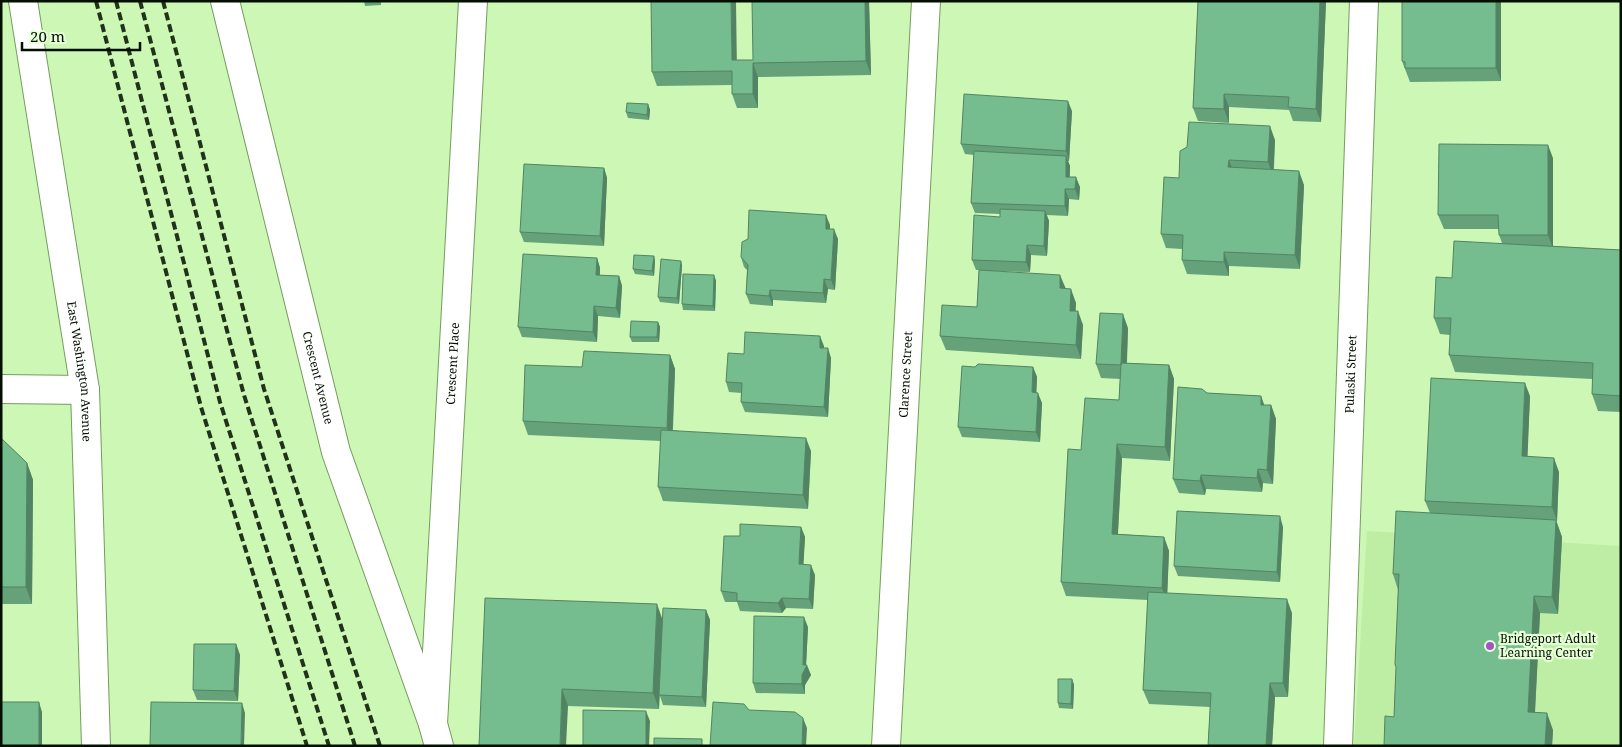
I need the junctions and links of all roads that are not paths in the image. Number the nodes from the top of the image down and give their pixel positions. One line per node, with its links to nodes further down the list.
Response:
1 (23, 1): 7 (street, East Washington Avenue)
2 (225, 1): 8 (street, Crescent Avenue)
3 (473, 1): 8 (street, Crescent Place)
4 (926, 1): 10 (street, Clarence Street)
5 (1364, 1): 11 (street, Pulaski Street)
6 (1, 389): 7 (street)
7 (85, 390): 9 (street, East Washington Avenue)
8 (436, 735)
9 (96, 746)
10 (886, 746)
11 (1338, 746)

